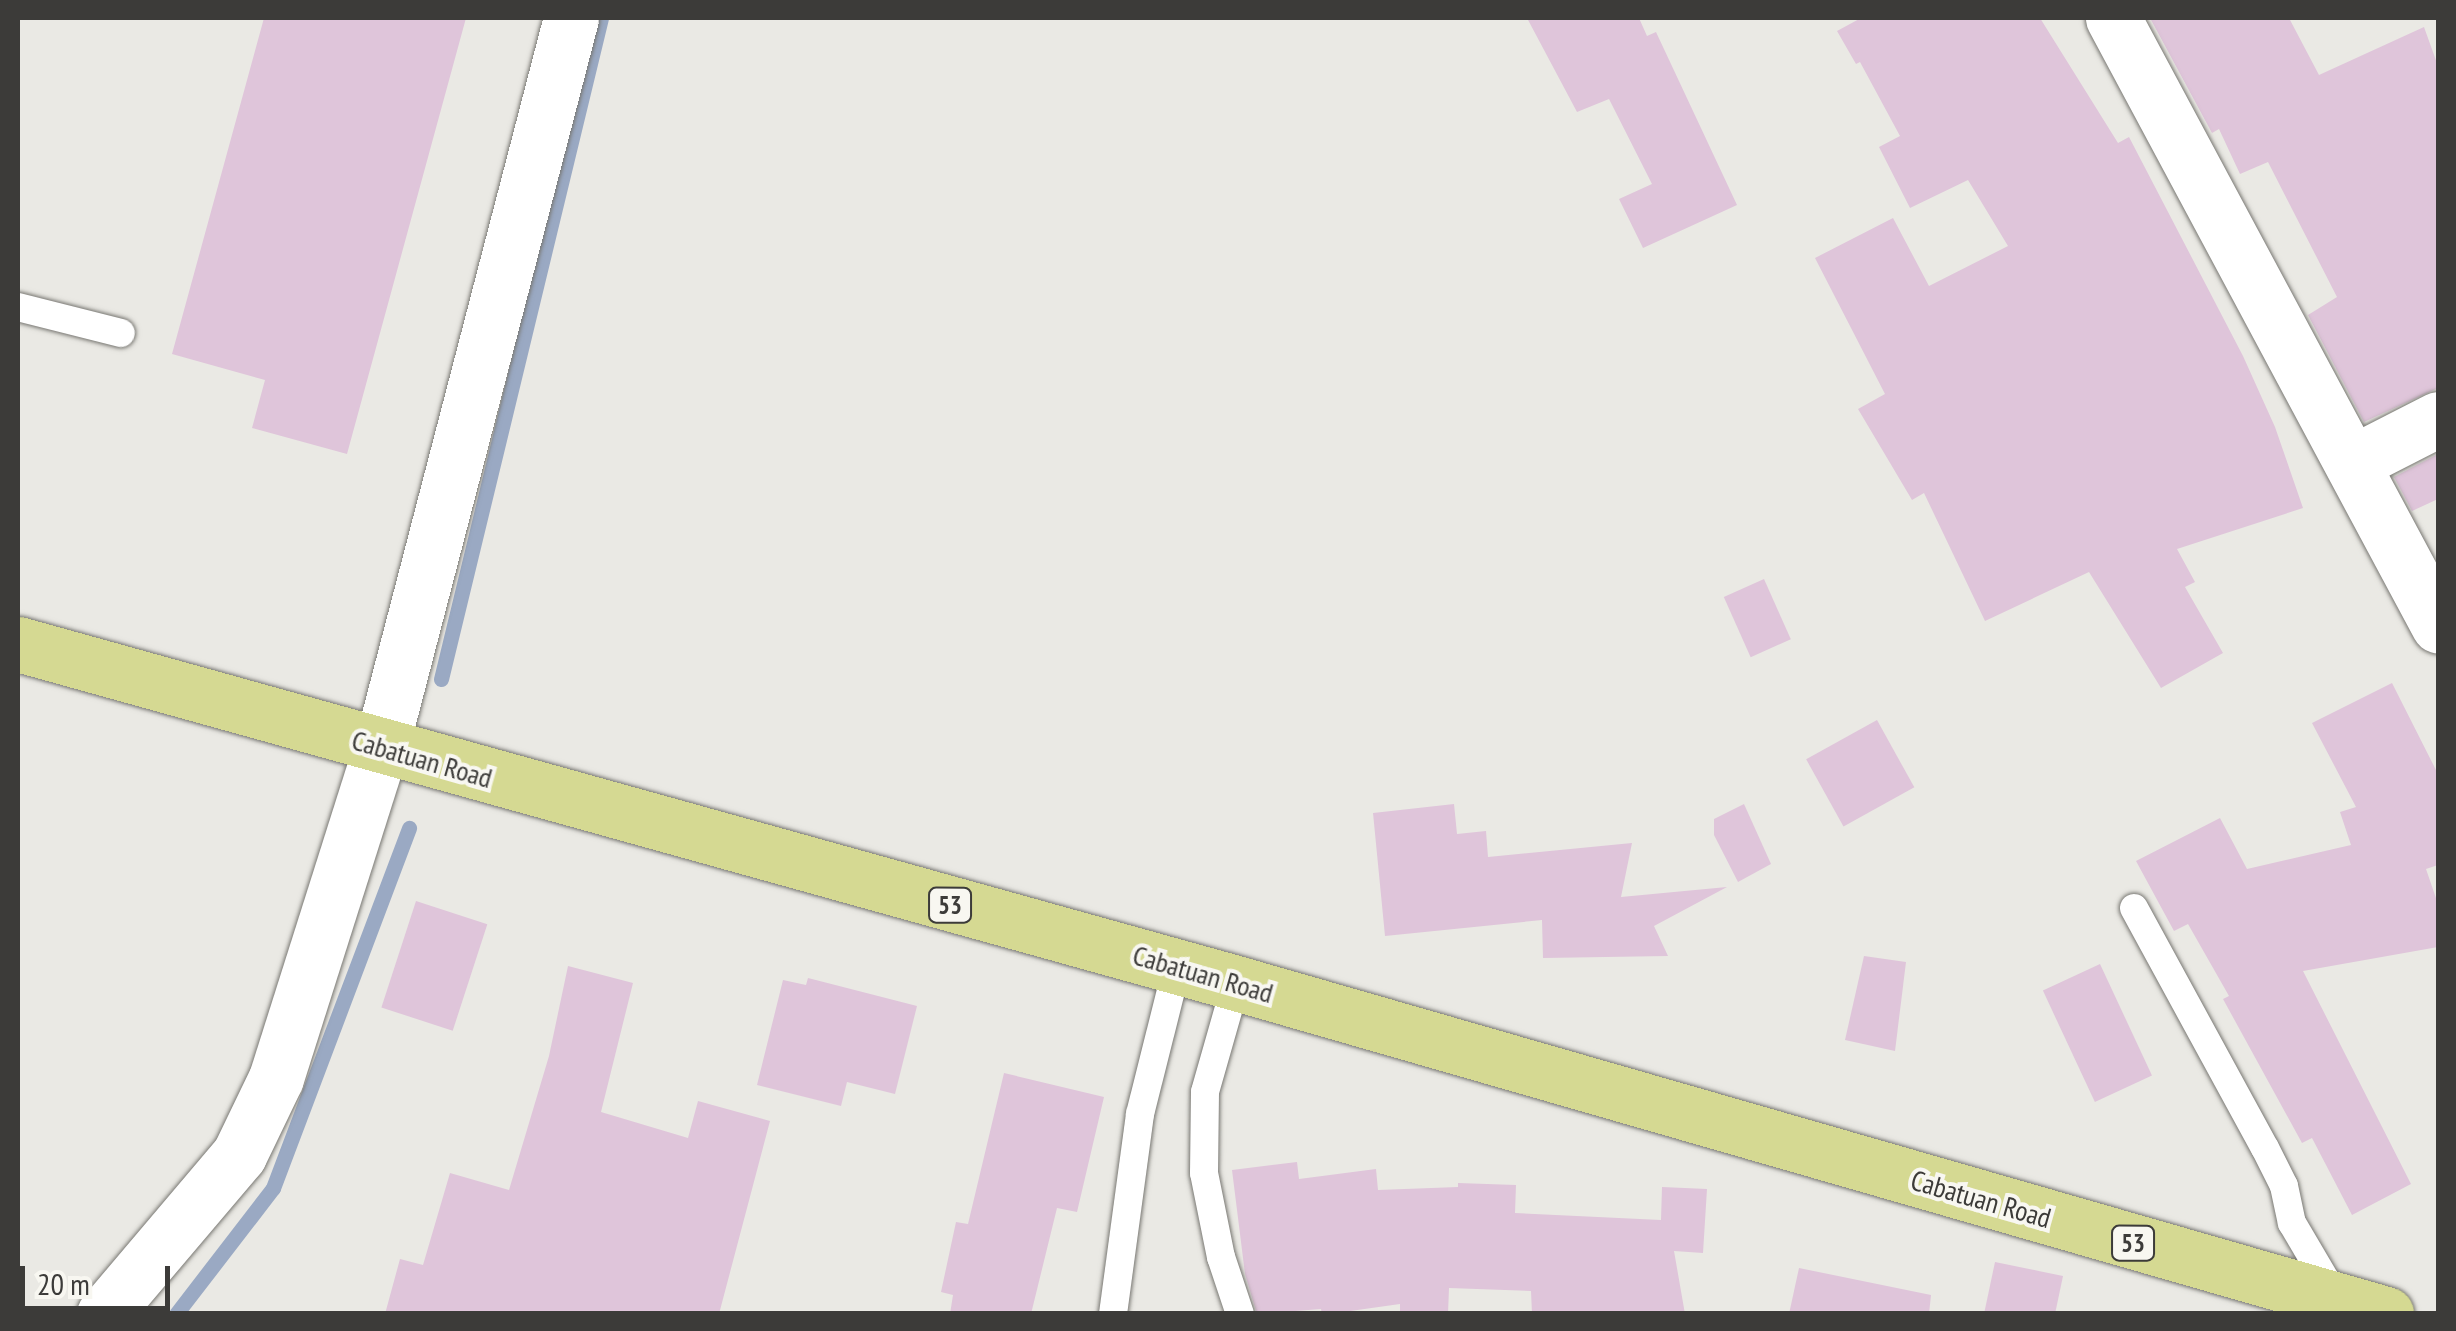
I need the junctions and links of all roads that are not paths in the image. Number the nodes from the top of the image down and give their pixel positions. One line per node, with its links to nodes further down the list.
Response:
1 (571, 18): 9 (street)
2 (2113, 18): 6 (street)
3 (18, 307): 4 (lane)
4 (121, 332)
5 (2438, 419): 6 (street)
6 (2354, 462): 7 (street)
7 (2438, 625)
8 (18, 644): 9 (highway, Cabatuan Road / 53)
9 (382, 747): 11 (highway, Cabatuan Road / 53); 14 (street)
10 (2134, 908): 13 (lane)
11 (1177, 967): 12 (highway, Cabatuan Road / 53); 15 (lane)
12 (1236, 983): 13 (highway, Cabatuan Road / 53); 16 (lane)
13 (2362, 1307)
14 (104, 1314)
15 (1113, 1314)
16 (1240, 1314)

